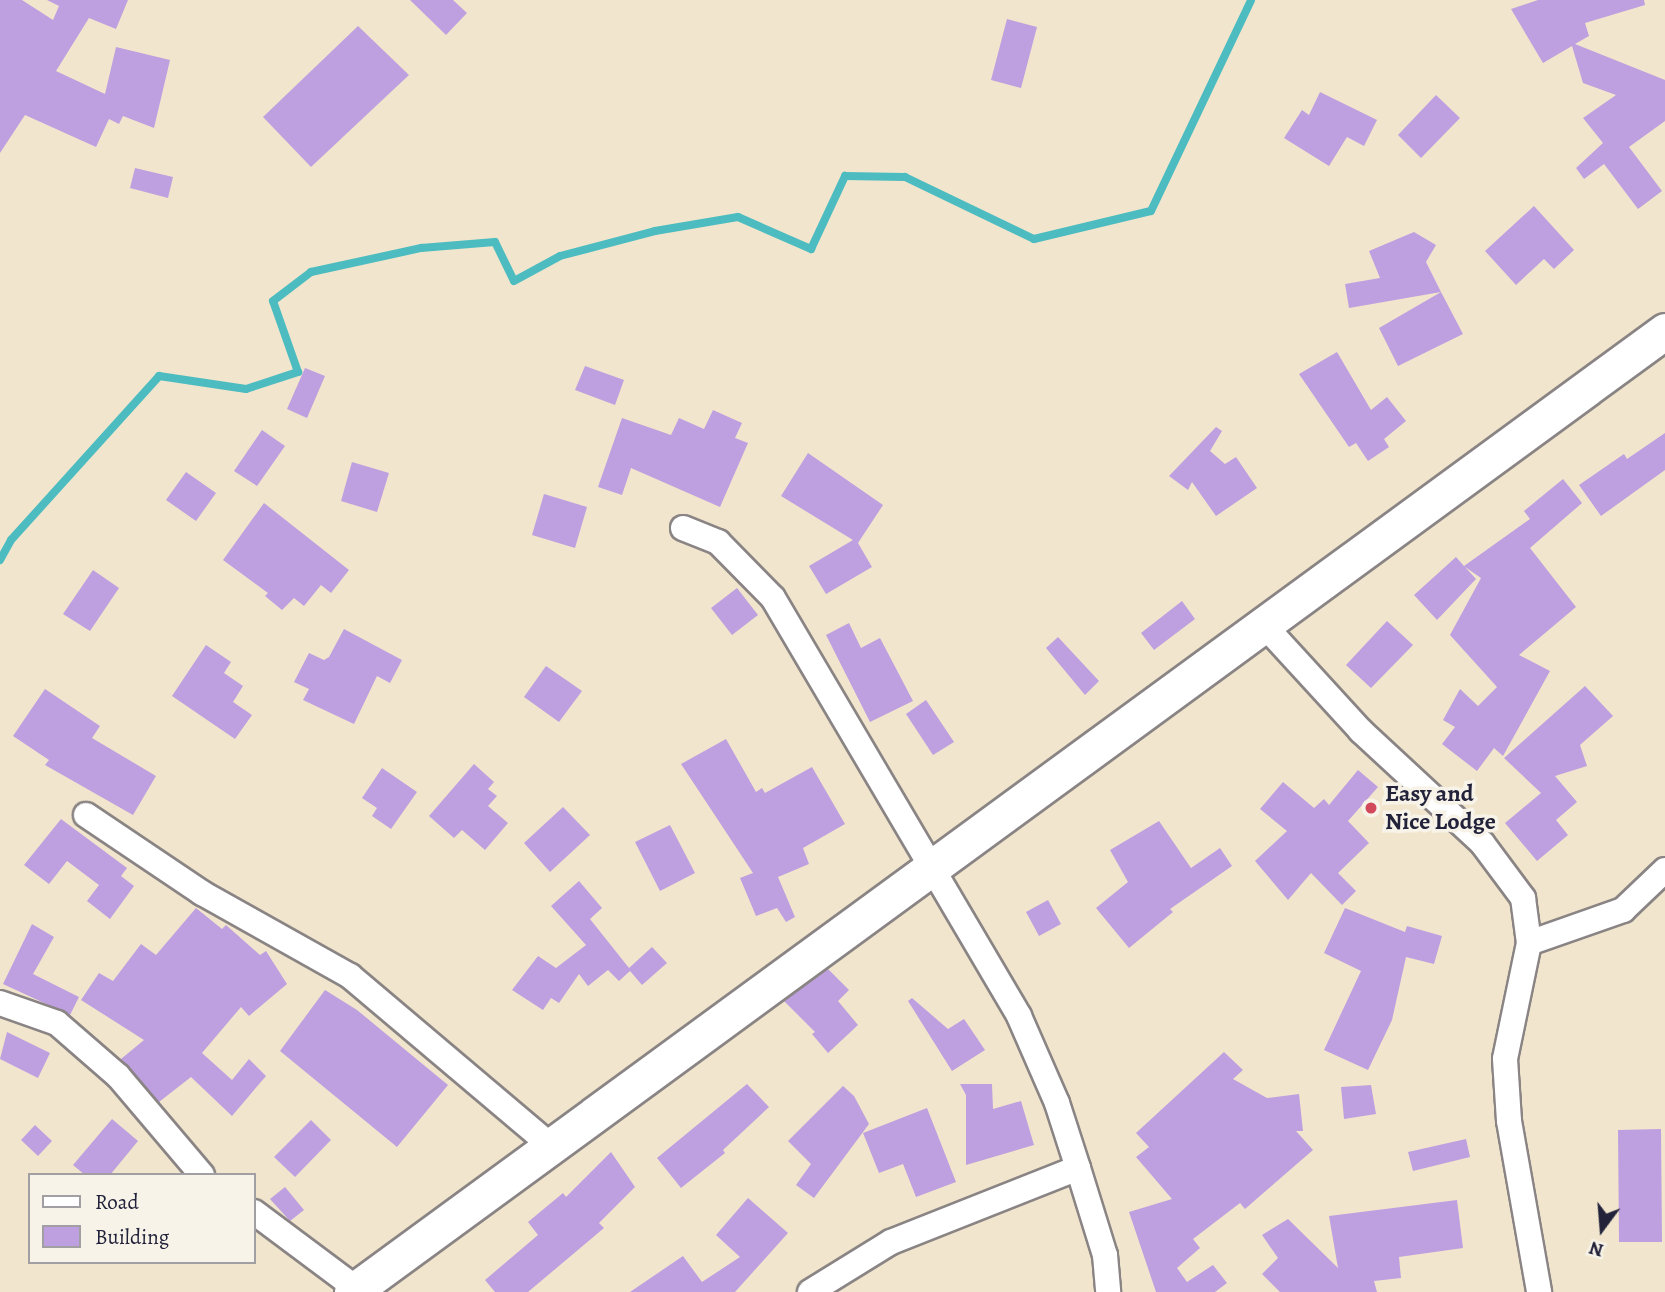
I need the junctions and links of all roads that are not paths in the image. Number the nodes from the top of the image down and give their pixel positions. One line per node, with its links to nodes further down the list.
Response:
1 (1665, 331): 3 (main road)
2 (683, 528): 5 (street)
3 (1263, 624): 5 (main road); 7 (street)
4 (86, 815): 9 (street)
5 (929, 867): 9 (main road); 10 (street)
6 (1665, 870): 7 (street)
7 (1528, 943): 16 (street)
8 (0, 1003): 11 (street)
9 (550, 1145): 13 (main road)
10 (1078, 1168): 14 (street); 15 (street)
11 (200, 1173)
12 (256, 1214): 13 (street)
13 (354, 1290)
14 (810, 1292)
15 (1108, 1292)
16 (1539, 1292)

